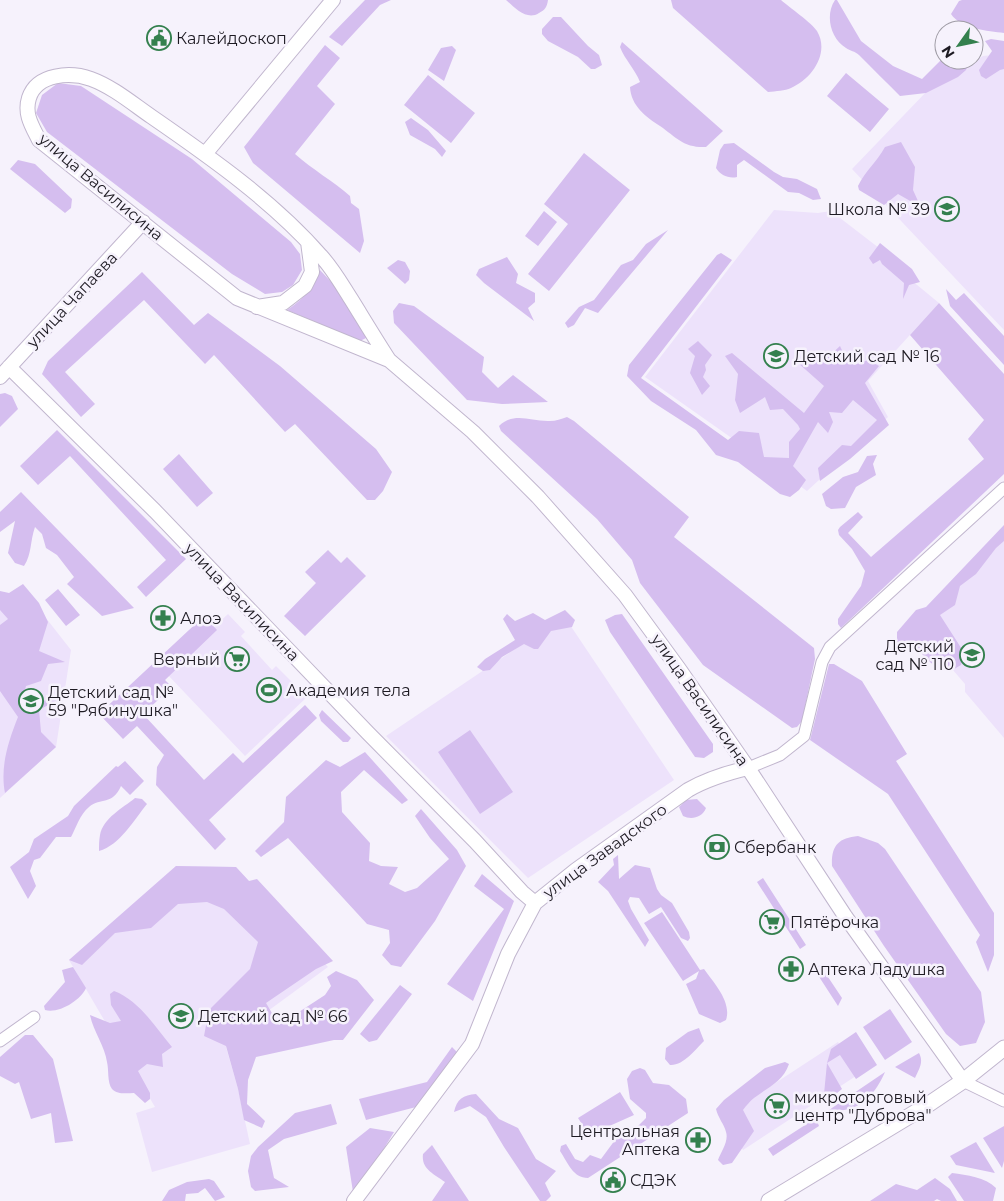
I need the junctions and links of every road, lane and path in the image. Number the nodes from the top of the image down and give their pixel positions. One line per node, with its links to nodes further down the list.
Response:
1 (333, 0): 2 (street)
2 (205, 154): 3 (street, улица Василисина); 4 (street, улица Василисина)
3 (143, 222): 5 (street, улица Василисина); 7 (street, улица Чапаева)
4 (308, 242): 5 (street); 6 (street, улица Василисина)
5 (257, 306): 6 (street, улица Василисина)
6 (389, 360): 9 (street, улица Василисина)
7 (5, 372): 10 (street, улица Василисина)
8 (1004, 488): 9 (street)
9 (748, 768): 10 (street, улица Завадского); 14 (street, улица Василисина)
10 (535, 903): 16 (street, улица Завадского)
11 (34, 1017): 12 (street)
12 (0, 1041)
13 (1004, 1048): 14 (main road)
14 (963, 1082): 15 (street); 17 (main road)
15 (1004, 1101)
16 (354, 1201)
17 (769, 1201)

